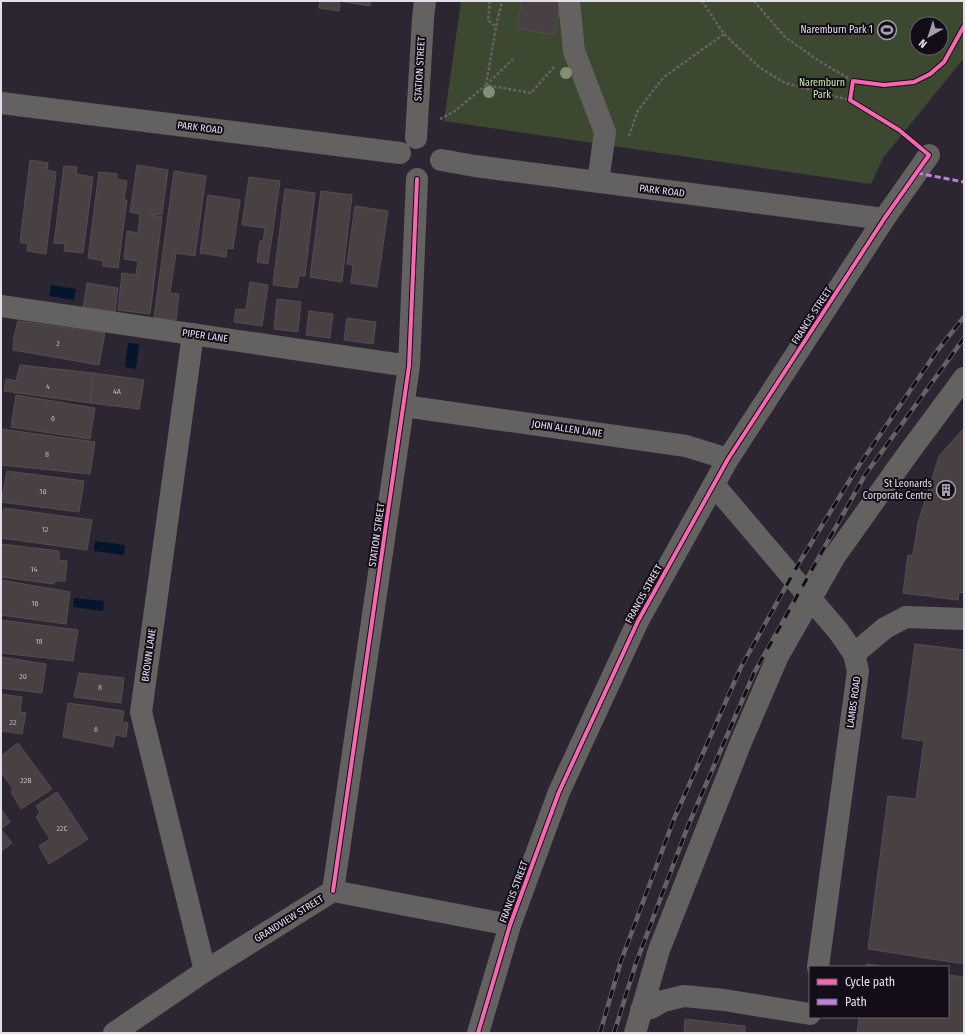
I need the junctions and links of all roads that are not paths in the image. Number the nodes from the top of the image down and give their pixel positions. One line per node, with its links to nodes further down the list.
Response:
1 (425, 1): 4 (street, STATION STREET)
2 (570, 1): 9 (street)
3 (1, 103): 5 (street, PARK ROAD)
4 (417, 130): 5 (street); 7 (street)
5 (400, 154): 8 (street)
6 (929, 155): 10 (street, FRANCIS STREET)
7 (441, 160): 8 (street); 9 (street, PARK ROAD)
8 (417, 179): 13 (street, STATION STREET)
9 (598, 182): 10 (street, PARK ROAD)
10 (884, 219): 16 (street, FRANCIS STREET)
11 (1, 306): 12 (street, PIPER LANE)
12 (193, 334): 13 (street, PIPER LANE); 23 (street, BROWN LANE)
13 (408, 366): 15 (street, STATION STREET)
14 (964, 378): 24 (street)
15 (404, 406): 16 (street, JOHN ALLEN LANE); 20 (street, STATION STREET)
16 (728, 459): 17 (street, FRANCIS STREET)
17 (714, 485): 19 (street, LAMBS ROAD); 21 (street, FRANCIS STREET)
18 (964, 619): 19 (street)
19 (854, 654): 22 (street, LAMBS ROAD)
20 (333, 891): 21 (street, GRANDVIEW STREET); 23 (street, GRANDVIEW STREET)
21 (510, 925): 28 (street, FRANCIS STREET)
22 (818, 966)
23 (206, 971): 27 (street, GRANDVIEW STREET)
24 (641, 1010): 25 (street); 29 (street)
25 (809, 1016)
26 (810, 1018): 30 (street)
27 (114, 1033)
28 (478, 1033)
29 (635, 1033)
30 (809, 1033)

